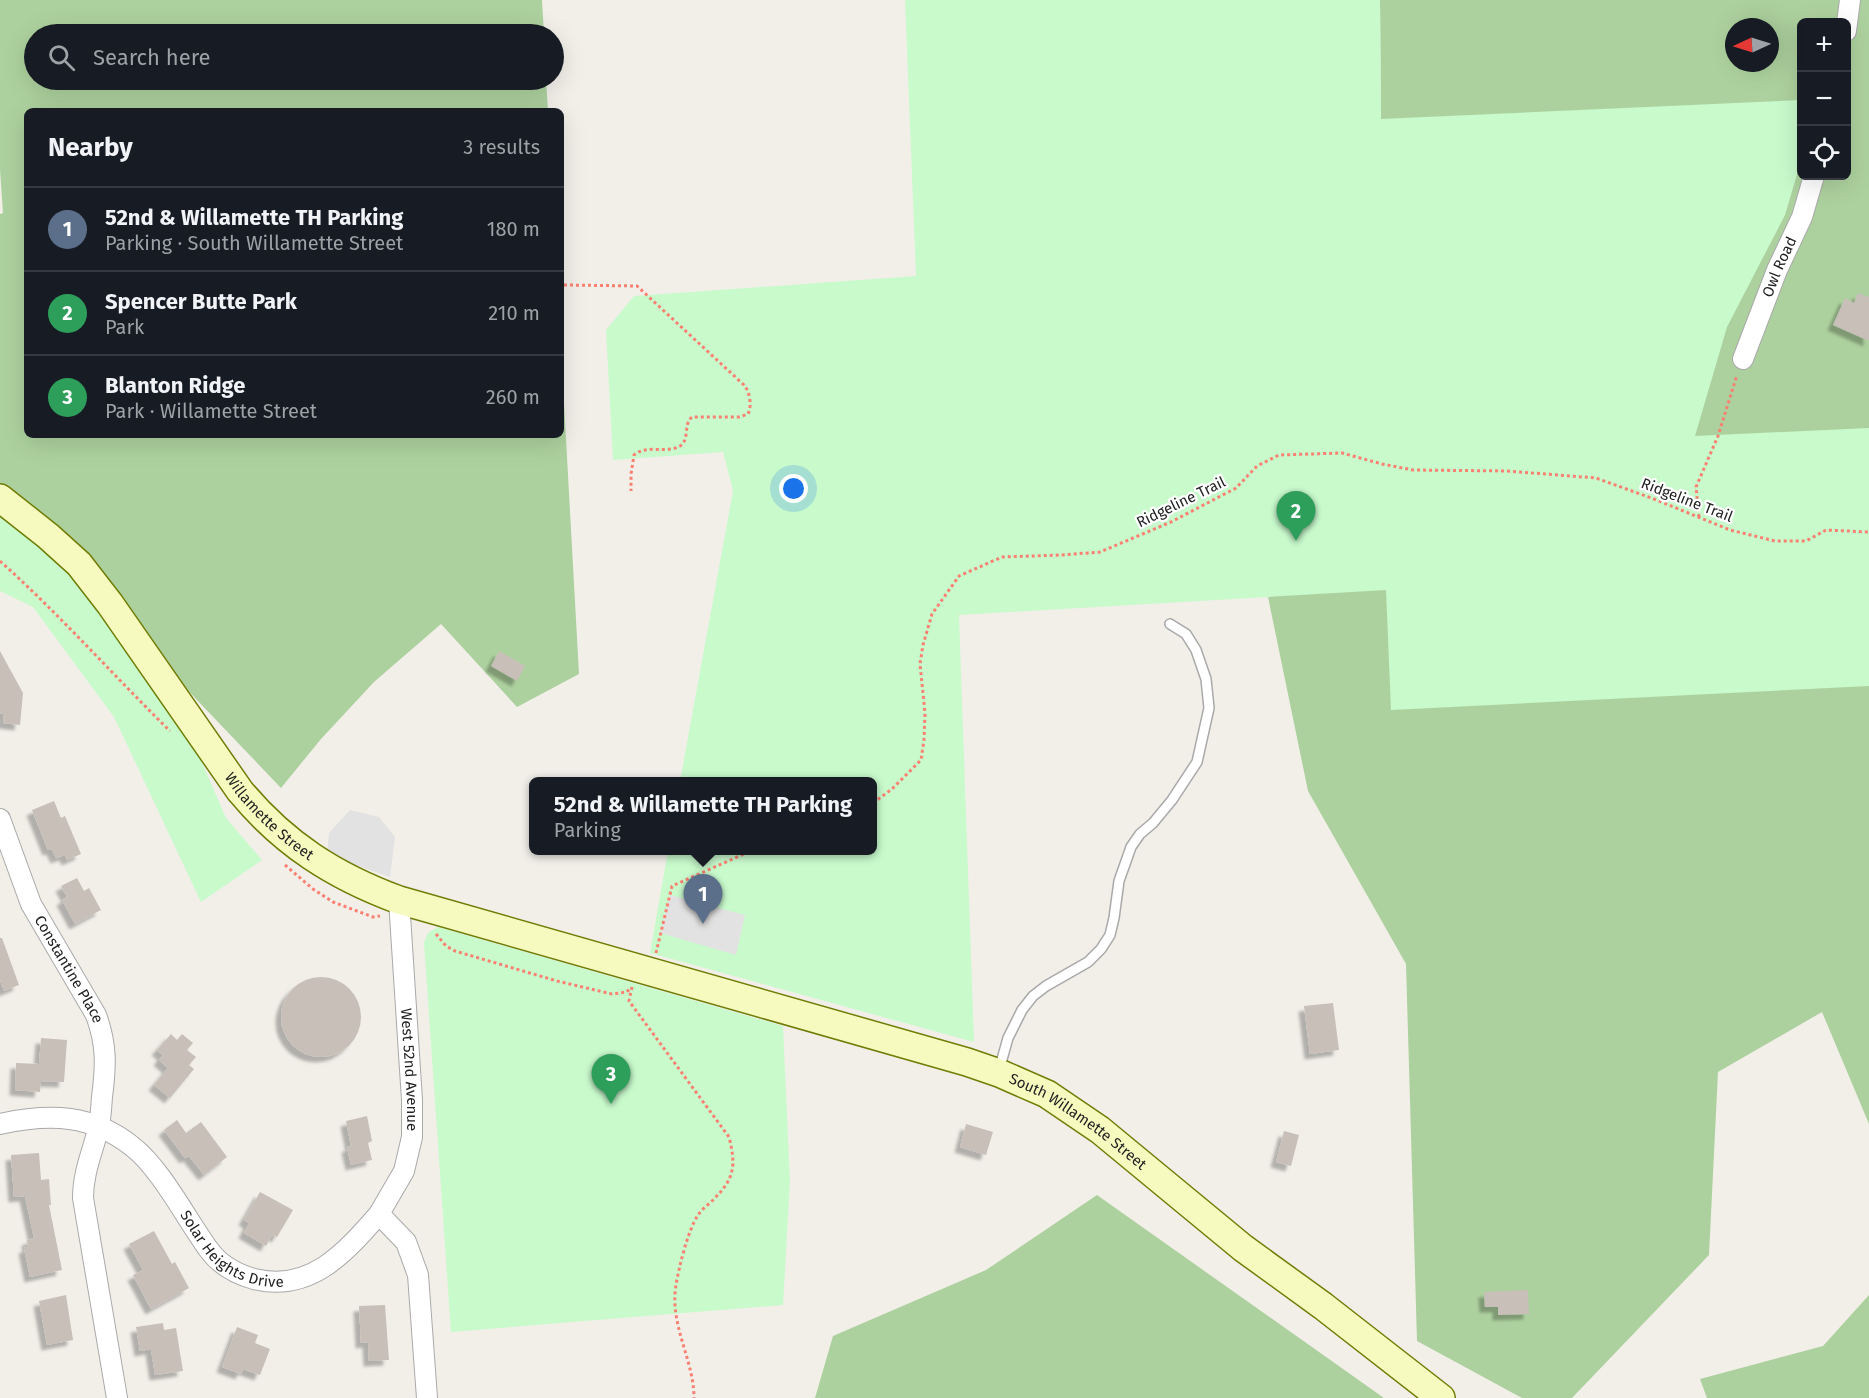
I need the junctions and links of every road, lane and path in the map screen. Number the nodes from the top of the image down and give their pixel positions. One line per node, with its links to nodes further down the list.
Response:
1 (1850, 0): 2 (street)
2 (1848, 18)
3 (1813, 180): 5 (street, Owl Road)
4 (564, 285): 6 (path)
5 (1743, 359): 8 (path)
6 (631, 491)
7 (0, 498): 14 (main road, Willamette Street)
8 (1699, 517): 9 (path, Ridgeline Trail); 11 (path, Ridgeline Trail)
9 (1869, 532)
10 (1170, 624): 16 (lane)
11 (877, 800)
12 (0, 819): 18 (street, Constantine Place)
13 (742, 855): 15 (path)
14 (399, 900): 15 (main road, Willamette Street); 19 (street, West 52nd Avenue)
15 (644, 970): 16 (main road, South Willamette Street); 22 (path)
16 (999, 1073): 23 (main road, South Willamette Street)
17 (0, 1124): 18 (street, Solar Heights Drive)
18 (99, 1127): 19 (street, Solar Heights Drive); 20 (street)
19 (379, 1214): 21 (street)
20 (117, 1398)
21 (427, 1398)
22 (693, 1398)
23 (1441, 1398)

